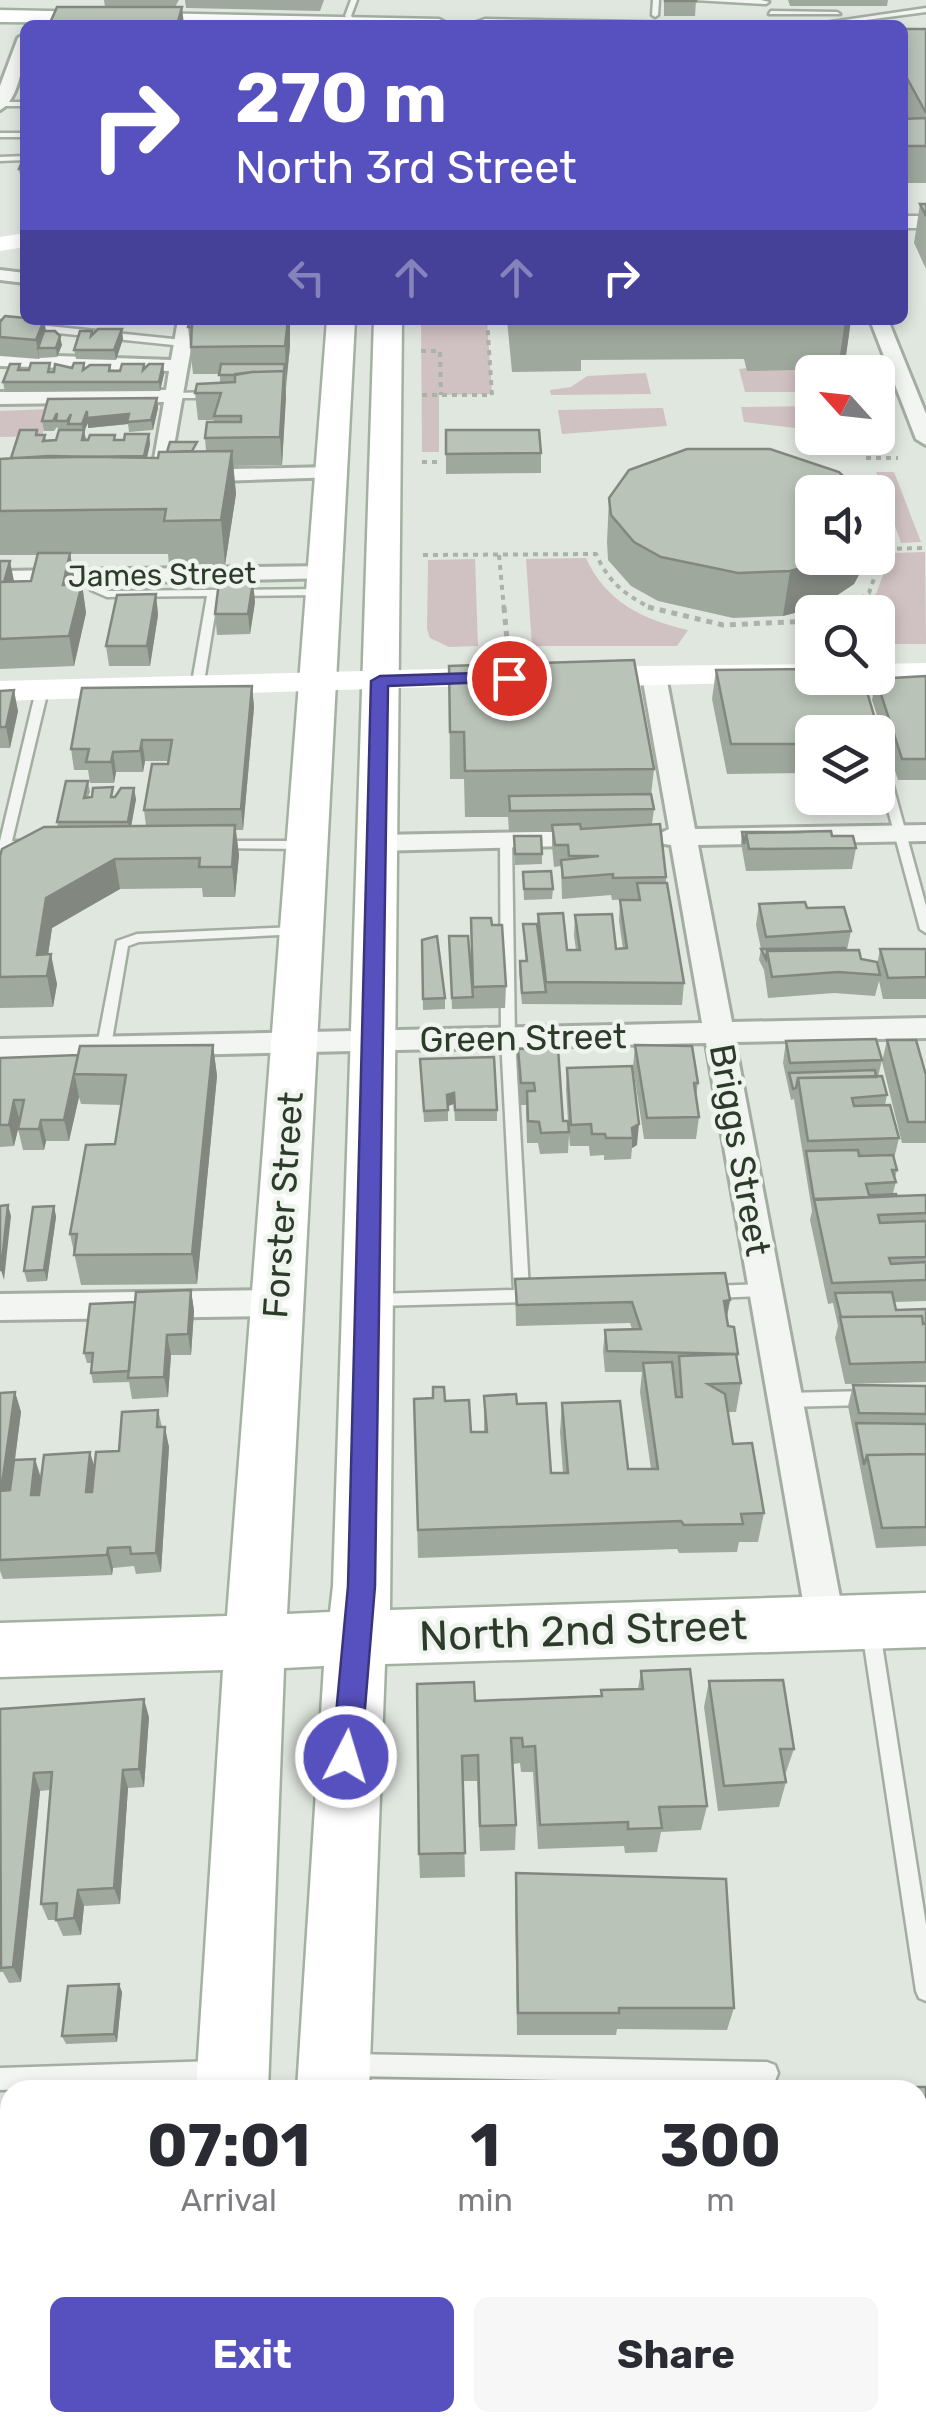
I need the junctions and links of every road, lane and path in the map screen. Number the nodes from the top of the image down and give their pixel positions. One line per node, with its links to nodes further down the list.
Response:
1 (656, 0): 8 (lane)
2 (697, 0): 3 (lane)
3 (737, 0): 4 (lane)
4 (766, 1): 7 (lane)
5 (63, 8): 9 (main road); 10 (main road)
6 (926, 10): 11 (lane)
7 (771, 13): 11 (lane); 13 (lane)
8 (655, 14)
9 (358, 15): 12 (main road)
10 (0, 16)
11 (847, 18): 14 (lane)
12 (398, 20)
13 (774, 20)
14 (838, 20)
15 (19, 74): 16 (street)
16 (0, 105)
17 (0, 324): 23 (lane)
18 (186, 325): 23 (street)
19 (341, 325): 37 (main road, Forster Street)
20 (388, 325): 52 (main road)
21 (487, 325): 28 (path)
22 (881, 325): 32 (street)
23 (183, 342): 26 (street)
24 (421, 351): 28 (path)
25 (0, 360): 26 (street)
26 (180, 366): 29 (street)
27 (234, 395): 29 (lane)
28 (441, 395): 30 (path)
29 (175, 396): 31 (street); 37 (street)
30 (422, 396)
31 (0, 398)
32 (926, 440)
33 (866, 458): 34 (path)
34 (898, 458)
35 (422, 462): 36 (path)
36 (438, 462)
37 (331, 474): 43 (main road, Forster Street)
38 (926, 548): 45 (path)
39 (498, 555): 40 (path); 46 (path); 47 (path)
40 (423, 556)
41 (99, 576): 42 (street, James Street); 43 (street, James Street); 44 (lane)
42 (0, 578)
43 (324, 582): 44 (lane); 53 (main road, Forster Street)
44 (213, 593): 54 (lane)
45 (864, 595)
46 (795, 626)
47 (508, 653)
48 (926, 673): 50 (main road)
49 (795, 674): 51 (main road)
50 (895, 674)
51 (654, 676): 52 (main road); 59 (street, Briggs Street)
52 (380, 681): 53 (main road); 61 (main road)
53 (316, 684): 54 (main road); 65 (main road, Forster Street)
54 (197, 688): 55 (main road)
55 (42, 690): 56 (main road); 62 (lane)
56 (0, 691)
57 (895, 792): 58 (lane)
58 (913, 833): 59 (street); 67 (lane)
59 (684, 837): 60 (street); 71 (street, Briggs Street)
60 (506, 840): 61 (street); 72 (lane)
61 (376, 843): 73 (main road)
62 (3, 845): 63 (lane); 66 (lane)
63 (46, 845)
64 (204, 845): 65 (lane)
65 (306, 845): 69 (main road, Forster Street)
66 (0, 868)
67 (922, 901): 68 (lane)
68 (926, 929)
69 (300, 930): 74 (main road, Forster Street); 75 (lane)
70 (926, 1028): 71 (street, Green Street)
71 (719, 1034): 72 (street, Green Street); 77 (street, Briggs Street)
72 (508, 1038): 73 (street, Green Street); 80 (lane)
73 (372, 1041): 74 (street, Green Street); 81 (main road)
74 (294, 1043): 75 (street, Green Street); 82 (main road, Forster Street)
75 (104, 1046): 76 (street, Green Street)
76 (0, 1049)
77 (766, 1290): 78 (lane); 85 (street, Briggs Street)
78 (690, 1292)
79 (559, 1295): 80 (lane)
80 (522, 1296): 81 (lane)
81 (366, 1300): 87 (main road)
82 (277, 1303): 83 (street); 88 (main road, Forster Street)
83 (0, 1307)
84 (891, 1397): 85 (lane)
85 (785, 1400): 86 (street, Briggs Street)
86 (874, 1622): 87 (main road, North 2nd Street); 90 (lane)
87 (357, 1638): 88 (main road, North 2nd Street); 93 (main road)
88 (255, 1642): 89 (main road, North 2nd Street); 95 (main road, Forster Street)
89 (0, 1650)
90 (919, 1900): 91 (lane)
91 (926, 1991)
92 (767, 2073): 93 (lane)
93 (334, 2078)
94 (0, 2079): 95 (lane)
95 (233, 2080)

